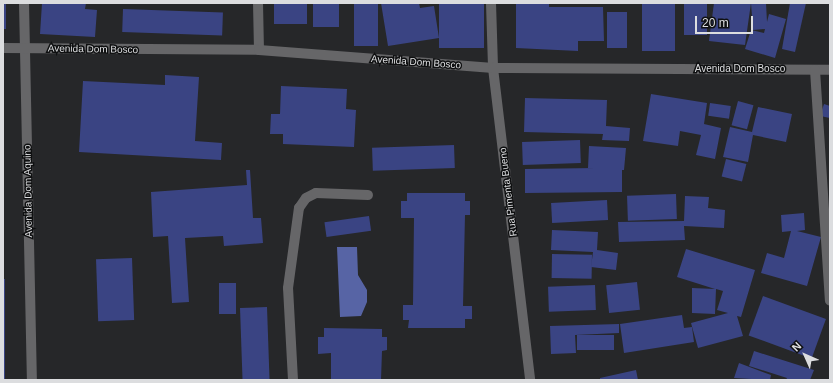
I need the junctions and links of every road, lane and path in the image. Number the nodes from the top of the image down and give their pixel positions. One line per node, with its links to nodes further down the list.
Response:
1 (24, 3): 5 (street, Avenida Dom Aquino)
2 (258, 3): 6 (street)
3 (491, 3): 7 (street, Rua Pimenta Bueno)
4 (3, 48): 5 (street, Avenida Dom Bosco)
5 (25, 48): 6 (street, Avenida Dom Bosco); 12 (street, Avenida Dom Aquino)
6 (259, 50): 7 (street, Avenida Dom Bosco)
7 (493, 68): 8 (street, Avenida Dom Bosco); 14 (street, Rua Pimenta Bueno)
8 (815, 70): 9 (street, Avenida Dom Bosco); 11 (street)
9 (830, 70)
10 (368, 195): 13 (street)
11 (830, 300)
12 (32, 380)
13 (293, 380)
14 (530, 380)

